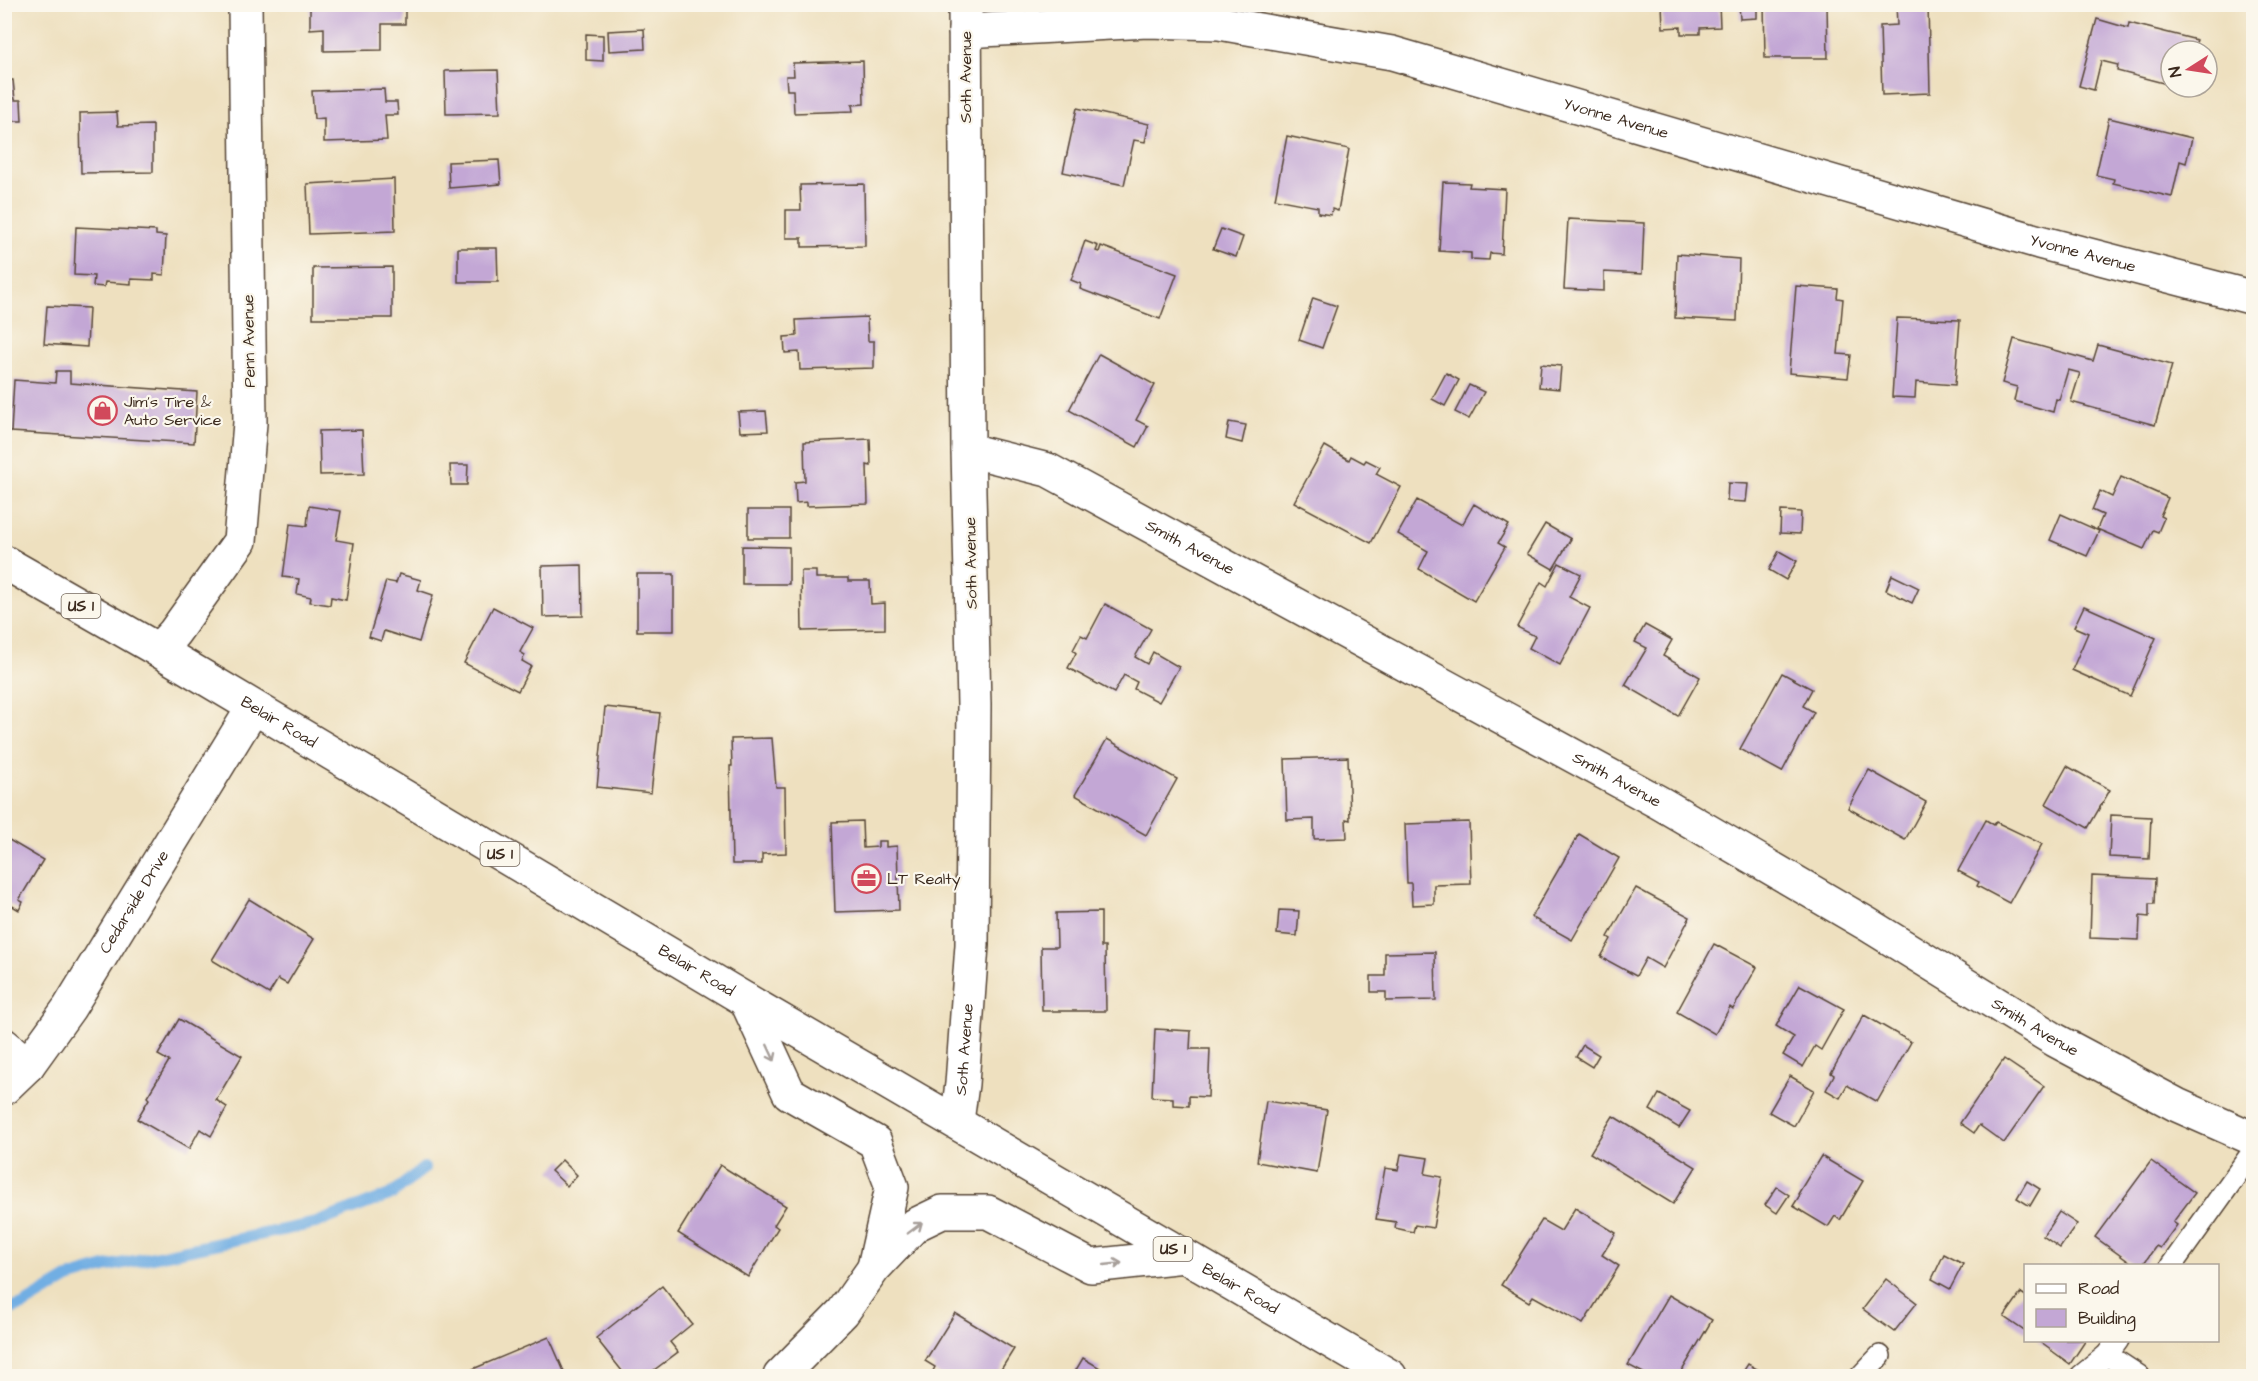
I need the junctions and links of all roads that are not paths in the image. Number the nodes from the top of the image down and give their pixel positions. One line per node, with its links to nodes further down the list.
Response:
1 (245, 4): 6 (main road, Penn Avenue)
2 (965, 18): 3 (main road, Yvonne Avenue); 4 (main road, Soth Avenue)
3 (2253, 298)
4 (968, 450): 11 (main road, Soth Avenue); 12 (main road, Smith Avenue)
5 (4, 562): 6 (main road, Belair Road / US 1)
6 (158, 650): 7 (main road, Belair Road / US 1)
7 (253, 708): 8 (main road, Belair Road / US 1); 9 (main road, Cedarside Drive)
8 (746, 1000): 11 (main road, Belair Road / US 1); 16 (main road, one-way to 16)
9 (16, 1055): 10 (main road, Cedarside Drive)
10 (4, 1088)
11 (957, 1121): 14 (main road, Belair Road / US 1)
12 (2253, 1139)
13 (2253, 1150): 15 (lane)
14 (1185, 1256): 16 (main road, one-way to 14); 20 (main road, Belair Road / US 1)
15 (2172, 1264)
16 (874, 1268): 19 (main road)
17 (2112, 1348): 22 (lane); 23 (lane)
18 (1880, 1356): 21 (lane)
19 (780, 1377)
20 (1390, 1377)
21 (1861, 1377)
22 (2081, 1377)
23 (2139, 1377)

